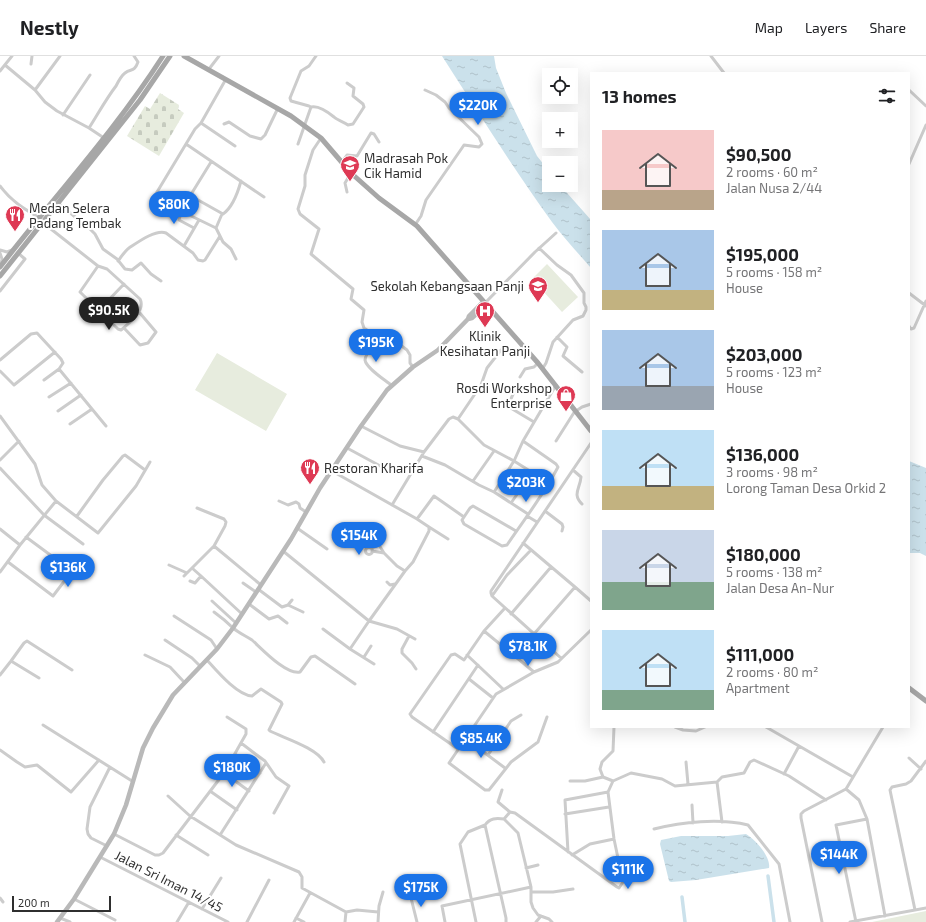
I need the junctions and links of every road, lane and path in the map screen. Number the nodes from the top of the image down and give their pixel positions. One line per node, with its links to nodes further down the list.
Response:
1 (12, 56): 12 (street)
2 (32, 56): 11 (street)
3 (60, 56): 19 (street)
4 (134, 56): 30 (street)
5 (163, 56): 31 (main road)
6 (170, 56): 47 (main road)
7 (185, 56): 13 (main road)
8 (219, 56): 13 (street)
9 (316, 56): 23 (street)
10 (712, 56): 15 (street)
11 (31, 64)
12 (5, 65): 14 (street); 19 (street)
13 (209, 70): 17 (main road)
14 (0, 71)
15 (723, 72)
16 (90, 75): 25 (street)
17 (226, 79): 24 (main road); 26 (street)
18 (347, 83): 23 (street)
19 (35, 90): 25 (street)
20 (425, 90): 52 (street)
21 (910, 91): 22 (street)
22 (926, 106)
23 (311, 107): 28 (street)
24 (278, 108): 27 (street); 28 (main road)
25 (63, 115): 30 (street)
26 (201, 123): 34 (street); 36 (street)
27 (224, 124)
28 (305, 125): 32 (main road); 35 (street)
29 (926, 125): 39 (street)
30 (89, 128): 31 (street)
31 (104, 138): 50 (main road)
32 (321, 138): 38 (main road); 79 (street)
33 (379, 142): 38 (street)
34 (186, 144): 37 (street); 46 (street)
35 (298, 144)
36 (235, 146)
37 (211, 162): 41 (street); 44 (street)
38 (342, 162): 40 (main road)
39 (910, 162)
40 (351, 174): 43 (street); 52 (main road)
41 (241, 181): 45 (street); 49 (street)
42 (0, 186): 50 (street)
43 (347, 192)
44 (190, 196): 48 (street); 49 (street)
45 (264, 197)
46 (151, 202)
47 (58, 203): 50 (main road); 62 (street)
48 (182, 209): 51 (street); 53 (street)
49 (222, 214): 54 (street)
50 (41, 220): 60 (main road); 64 (street)
51 (199, 220): 53 (street); 54 (street)
52 (415, 225): 72 (main road)
53 (194, 228): 57 (street)
54 (216, 228): 56 (street)
55 (556, 233): 58 (street)
56 (220, 236): 57 (street); 61 (street)
57 (184, 246): 62 (street)
58 (539, 248): 72 (street); 78 (street)
59 (0, 251): 60 (street); 63 (street)
60 (16, 251): 63 (main road); 65 (main road); 69 (street)
61 (236, 258)
62 (118, 261): 66 (street)
63 (0, 266)
64 (98, 266): 68 (street); 74 (street)
65 (0, 276)
66 (161, 281)
67 (0, 283): 69 (street)
68 (124, 284): 74 (street); 75 (street)
69 (4, 286): 70 (street)
70 (0, 291)
71 (910, 294): 73 (street)
72 (484, 304): 80 (main road); 84 (street)
73 (925, 304): 76 (street)
74 (99, 310): 77 (street)
75 (138, 312): 77 (street); 77 (street)
76 (910, 327)
77 (124, 328)
78 (557, 337): 85 (street); 88 (street)
79 (380, 339): 84 (street); 92 (street)
80 (526, 349): 83 (main road); 102 (street)
81 (55, 352): 82 (street); 86 (street); 87 (street)
82 (0, 360)
83 (538, 363): 85 (main road); 89 (street)
84 (413, 367): 92 (street)
85 (542, 368): 93 (main road)
86 (60, 369): 90 (street); 91 (street)
87 (0, 371)
88 (582, 372)
89 (520, 377)
90 (44, 380)
91 (71, 383): 95 (street); 96 (street)
92 (391, 385): 106 (street)
93 (556, 385): 100 (main road); 103 (street)
94 (515, 390): 103 (street)
95 (81, 395): 98 (street); 99 (street)
96 (49, 397)
97 (590, 404): 100 (street)
98 (92, 409): 104 (street); 105 (street)
99 (58, 411)
100 (576, 411): 107 (main road); 110 (street)
101 (0, 417): 108 (street)
102 (458, 419): 113 (street); 114 (street)
103 (534, 422): 109 (street)
104 (70, 424)
105 (106, 426)
106 (361, 426): 112 (street); 114 (street)
107 (590, 430)
108 (19, 441): 116 (street); 128 (street)
109 (523, 441): 117 (street); 126 (street)
110 (556, 441)
111 (590, 444): 122 (street)
112 (346, 448): 120 (street); 123 (street)
113 (494, 451): 117 (street); 125 (street)
114 (424, 452): 115 (street)
115 (422, 456): 125 (street); 132 (street)
116 (0, 460)
117 (514, 461): 124 (street); 127 (street)
118 (150, 462): 121 (street)
119 (0, 468): 136 (street)
120 (384, 468)
121 (145, 470): 138 (street); 138 (street)
122 (573, 470): 131 (street); 134 (street)
123 (332, 471): 132 (street); 135 (street)
124 (532, 473): 126 (street); 130 (street)
125 (473, 481): 127 (street)
126 (549, 483): 137 (street)
127 (494, 492): 130 (street)
128 (56, 501): 136 (street); 138 (street)
129 (279, 501): 135 (street)
130 (511, 503): 137 (street)
131 (582, 504)
132 (392, 505): 140 (street)
133 (197, 508): 152 (street)
134 (545, 511): 141 (street); 146 (street)
135 (306, 512): 143 (street)
136 (44, 515): 147 (street); 150 (street)
137 (528, 515): 141 (street); 145 (street)
138 (77, 516)
139 (464, 517): 140 (street); 145 (street); 145 (street)
140 (418, 519): 142 (street)
141 (537, 522): 149 (street)
142 (429, 527): 148 (street); 161 (street)
143 (297, 528): 153 (street); 155 (street)
144 (0, 529): 151 (street)
145 (516, 531)
146 (562, 531)
147 (26, 537): 151 (street); 157 (street)
148 (448, 539)
149 (523, 543): 154 (street); 172 (street)
150 (83, 544)
151 (20, 545): 157 (street)
152 (214, 546): 160 (street); 171 (street)
153 (327, 549)
154 (531, 550): 159 (street); 172 (street)
155 (283, 552): 171 (street); 184 (street)
156 (384, 553): 156 (street); 161 (street)
157 (8, 562): 162 (street)
158 (169, 565): 163 (street)
159 (551, 567): 170 (street); 182 (street)
160 (192, 568): 163 (street); 165 (street)
161 (405, 571): 169 (street)
162 (0, 572)
163 (187, 573): 164 (street)
164 (184, 576)
165 (201, 576): 166 (street); 181 (street)
166 (190, 581)
167 (387, 582): 169 (street)
168 (243, 583): 171 (street)
169 (395, 584): 184 (street)
170 (575, 587): 173 (street); 190 (street)
171 (259, 588): 176 (street); 177 (street)
172 (492, 596): 178 (street)
173 (590, 599)
174 (292, 600): 177 (street)
175 (212, 601): 186 (street)
176 (249, 604): 181 (street); 185 (street)
177 (288, 605): 180 (street)
178 (505, 608): 182 (street); 188 (street)
179 (214, 612): 186 (street)
180 (303, 612)
181 (242, 614): 186 (street)
182 (511, 614): 190 (street)
183 (174, 616): 195 (street)
184 (369, 621): 191 (street); 196 (street)
185 (287, 623)
186 (235, 626): 195 (street); 213 (street)
187 (323, 629): 196 (street)
188 (484, 631): 198 (street); 208 (street)
189 (590, 631): 200 (street)
190 (534, 634): 200 (street)
191 (409, 636): 192 (street); 206 (street)
192 (415, 639)
193 (165, 640): 205 (street)
194 (371, 646): 199 (street)
195 (217, 649): 201 (street)
196 (350, 649): 199 (street)
197 (145, 655): 212 (street)
198 (467, 655): 204 (street); 227 (street)
199 (364, 657): 203 (street)
200 (561, 658): 208 (street)
201 (207, 660): 205 (street); 238 (street)
202 (11, 661): 207 (street); 209 (street); 210 (street)
203 (374, 664)
204 (478, 665): 211 (street); 214 (street)
205 (200, 666): 212 (street)
206 (416, 669)
207 (72, 670)
208 (534, 672): 214 (street)
209 (0, 675)
210 (39, 678)
211 (469, 679): 216 (street); 227 (street)
212 (184, 682): 250 (street)
213 (355, 684)
214 (503, 689): 216 (street)
215 (910, 689): 217 (main road)
216 (493, 698): 228 (street)
217 (926, 701)
218 (521, 715): 234 (street)
219 (227, 716): 229 (street)
220 (547, 717): 242 (street)
221 (43, 725): 236 (street)
222 (614, 728): 247 (street)
223 (678, 728): 224 (street)
224 (703, 728)
225 (768, 728): 230 (street)
226 (882, 728): 248 (street)
227 (433, 732): 231 (street)
228 (466, 739): 231 (street); 234 (street)
229 (241, 743): 233 (street); 240 (street)
230 (799, 746): 246 (street); 248 (street)
231 (458, 749): 242 (street)
232 (0, 750): 236 (street)
233 (235, 754): 244 (street); 245 (street)
234 (488, 755): 242 (street)
235 (909, 758): 243 (street)
236 (99, 760): 241 (street)
237 (926, 761): 243 (street)
238 (324, 762)
239 (686, 762): 253 (street)
240 (266, 763): 245 (street); 265 (street)
241 (110, 767): 250 (street); 278 (street)
242 (505, 768)
243 (920, 769): 301 (street)
244 (224, 773): 256 (street); 257 (street)
245 (260, 773): 257 (street)
246 (784, 774): 252 (street); 260 (street)
247 (603, 777): 249 (street); 251 (street)
248 (853, 777): 254 (street)
249 (613, 780): 253 (street); 258 (street)
250 (132, 781): 274 (street)
251 (570, 781)
252 (717, 782): 253 (street); 270 (street)
253 (688, 784)
254 (846, 789): 260 (street); 269 (street)
255 (502, 790): 264 (street)
256 (210, 791): 263 (street); 267 (street)
257 (249, 791): 263 (street)
258 (608, 792): 262 (street); 266 (street)
259 (168, 796): 267 (street)
260 (826, 800): 325 (street)
261 (692, 805): 271 (street)
262 (610, 807): 266 (street); 277 (street)
263 (236, 810): 276 (street)
264 (510, 812): 268 (street); 279 (street)
265 (274, 813)
266 (565, 814): 279 (street)
267 (190, 816): 275 (street); 276 (street)
268 (504, 819): 272 (street); 284 (street)
269 (867, 819): 305 (street); 310 (street)
270 (722, 822): 271 (street); 324 (street)
271 (693, 823): 273 (street)
272 (485, 825): 292 (street); 296 (street)
273 (654, 829)
274 (114, 834): 275 (street); 278 (street)
275 (176, 835): 280 (street)
276 (220, 835): 289 (street)
277 (614, 839): 281 (street); 281 (street)
278 (107, 846): 282 (street)
279 (568, 852): 281 (street)
280 (208, 855)
281 (572, 855)
282 (100, 857): 295 (street); 298 (street, Jalan Sri Iman 14/45)
283 (538, 865): 284 (street)
284 (526, 868): 287 (street)
285 (221, 878): 300 (street)
286 (269, 880): 313 (street)
287 (531, 888): 291 (street); 292 (street)
288 (573, 889): 291 (street)
289 (310, 892): 302 (street); 306 (street)
290 (383, 892): 303 (street)
291 (531, 892): 304 (street)
292 (501, 894): 296 (street); 321 (street)
293 (0, 898): 297 (street)
294 (411, 898): 318 (street)
295 (74, 899): 307 (street); 308 (street)
296 (472, 900): 319 (street); 320 (street)
297 (3, 902)
298 (188, 902): 300 (street, Jalan Sri Iman 14/45); 311 (street)
299 (926, 908): 301 (street)
300 (202, 909): 312 (street, Jalan Sri Iman 14/45)
301 (915, 910): 305 (street)
302 (346, 912): 303 (street); 316 (street)
303 (378, 912): 317 (street)
304 (541, 916): 322 (street); 323 (street)
305 (885, 916): 310 (street)
306 (296, 918): 314 (street); 315 (street)
307 (58, 920): 309 (street)
308 (115, 920)
309 (67, 921)
310 (856, 921): 326 (street)
311 (177, 922)
312 (228, 922)
313 (247, 922)
314 (294, 922)
315 (304, 922)
316 (345, 922)
317 (378, 922)
318 (417, 922)
319 (445, 922)
320 (476, 922)
321 (506, 922)
322 (536, 922)
323 (552, 922)
324 (790, 922)
325 (822, 922)
326 (850, 922)

